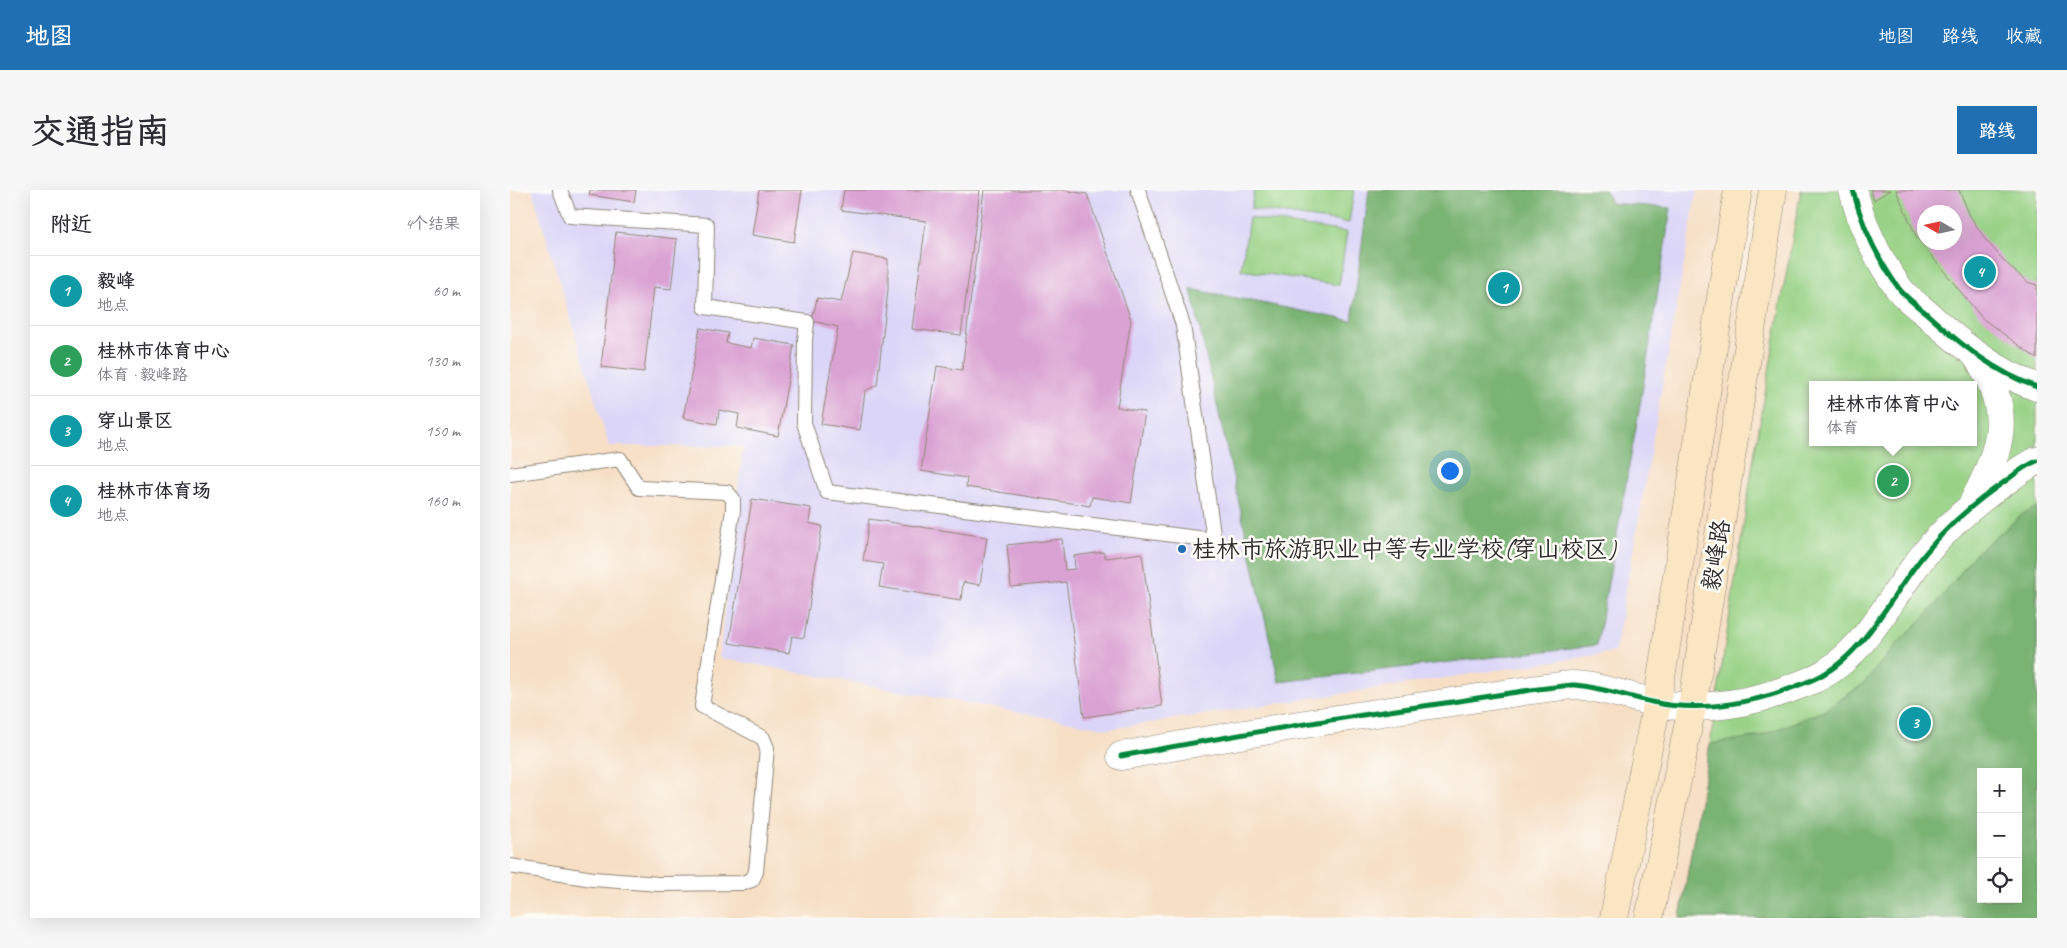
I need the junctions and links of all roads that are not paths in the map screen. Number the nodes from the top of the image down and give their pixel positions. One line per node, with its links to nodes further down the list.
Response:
1 (560, 190): 2 (lane)
2 (1138, 190)
3 (1738, 190): 11 (main road, 毅峰路)
4 (1773, 190): 12 (main road, 毅峰路)
5 (1853, 190): 6 (street)
6 (1974, 354): 7 (street); 10 (street)
7 (2037, 386)
8 (2037, 461): 10 (street)
9 (510, 474): 14 (lane)
10 (1971, 507): 12 (street)
11 (1657, 703): 12 (street); 13 (street); 15 (main road, 毅峰路)
12 (1692, 707): 16 (main road, 毅峰路)
13 (1121, 756)
14 (510, 866)
15 (1614, 918)
16 (1649, 918)

